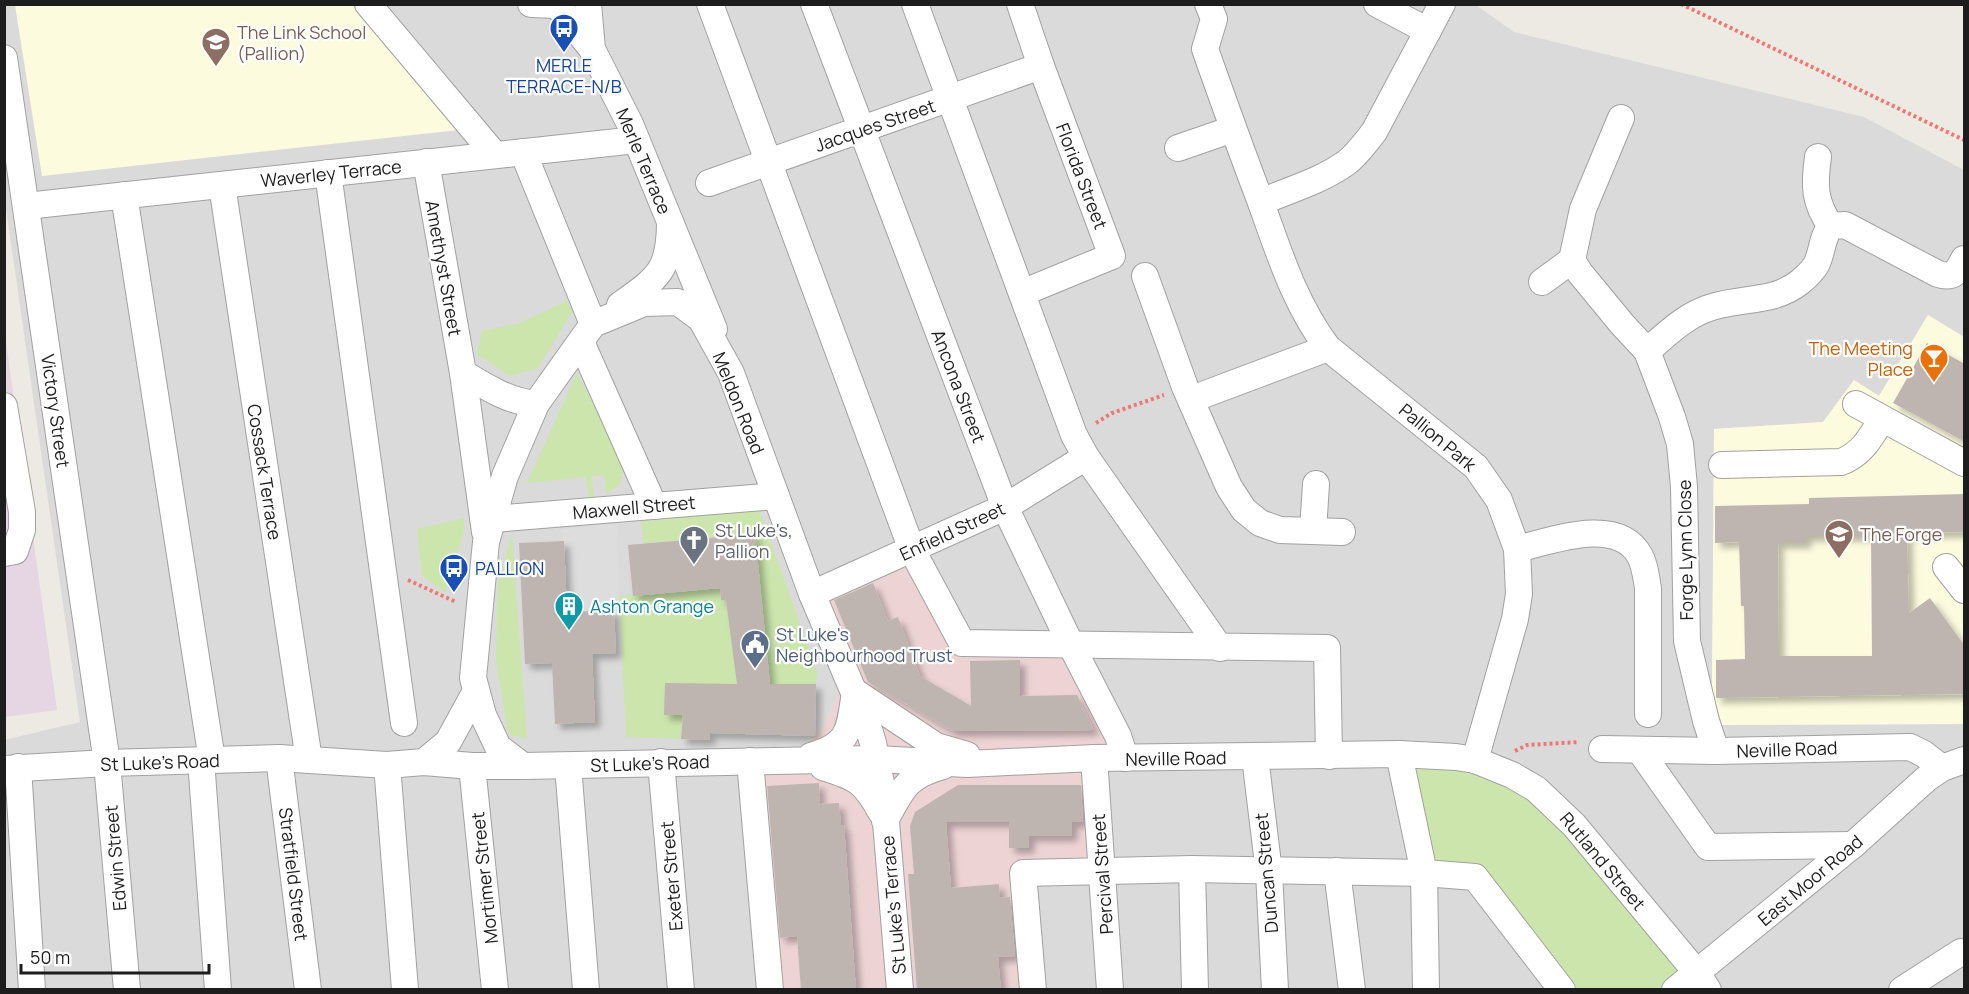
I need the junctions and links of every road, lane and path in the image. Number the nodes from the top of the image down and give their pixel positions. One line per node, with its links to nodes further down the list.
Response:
1 (368, 4): 25 (street)
2 (531, 4): 12 (street)
3 (588, 4): 14 (street, Merle Terrace)
4 (710, 4): 28 (street)
5 (814, 4): 20 (street, Ancona Street)
6 (915, 4): 17 (street)
7 (1020, 4): 16 (street, Florida Street)
8 (1208, 4): 19 (street, Pallion Park)
9 (1377, 4): 13 (street)
10 (1442, 4): 13 (street)
11 (1681, 4): 22 (path)
12 (557, 5): 14 (street)
13 (1428, 31): 33 (street)
14 (592, 49): 21 (street, Merle Terrace)
15 (4, 58): 34 (street, Victory Street)
16 (1041, 66): 17 (street, Jacques Street); 41 (street, Florida Street)
17 (950, 99): 20 (street, Jacques Street); 41 (street)
18 (1621, 118): 38 (street)
19 (1233, 129): 23 (street); 33 (street, Pallion Park)
20 (861, 130): 28 (street, Jacques Street); 58 (street, Ancona Street)
21 (636, 140): 24 (street, Waverley Terrace); 35 (street, Merle Terrace)
22 (1965, 140)
23 (1178, 148)
24 (523, 152): 25 (street, Waverley Terrace); 42 (street)
25 (495, 155): 27 (street, Waverley Terrace)
26 (1818, 157): 36 (street)
27 (426, 162): 29 (street, Waverley Terrace); 45 (street, Amethyst Street)
28 (768, 162): 30 (street, Jacques Street); 63 (street)
29 (328, 173): 31 (street, Waverley Terrace); 65 (street)
30 (709, 183)
31 (222, 185): 32 (street, Waverley Terrace); 87 (street, Cossack Terrace)
32 (124, 195): 34 (street, Waverley Terrace); 86 (street)
33 (1261, 202): 43 (street, Pallion Park)
34 (26, 206): 93 (street, Victory Street)
35 (670, 219): 42 (street, Merle Terrace); 46 (street)
36 (1831, 226): 37 (street); 44 (street)
37 (1965, 259)
38 (1572, 260): 40 (street); 44 (street, Forge Lynn Close)
39 (1145, 276): 47 (street)
40 (1542, 282)
41 (1022, 293): 52 (street)
42 (587, 333): 46 (street, Meldon Road); 48 (street); 57 (street)
43 (1328, 348): 47 (street); 62 (street, Pallion Park)
44 (1647, 351): 78 (street, Forge Lynn Close)
45 (464, 374): 48 (street); 59 (street, Amethyst Street)
46 (731, 374): 56 (street, Meldon Road)
47 (1189, 393): 52 (path); 60 (street)
48 (536, 404): 59 (street)
49 (1856, 404): 51 (street)
50 (4, 406): 64 (street)
51 (1882, 419): 53 (street); 54 (street)
52 (1080, 446): 58 (street, Enfield Street); 71 (street)
53 (1965, 463)
54 (1722, 465)
55 (1316, 484): 60 (street)
56 (776, 496): 57 (street, Maxwell Street); 68 (street, Meldon Road)
57 (654, 506): 59 (street, Maxwell Street)
58 (1005, 507): 63 (street, Enfield Street); 70 (street, Ancona Street)
59 (489, 530): 69 (street)
60 (1313, 531): 61 (street)
61 (1342, 532)
62 (1517, 549): 74 (street); 94 (street, Pallion Park)
63 (912, 550): 68 (street, Enfield Street); 70 (street)
64 (10, 552)
65 (382, 567): 69 (path); 75 (street)
66 (1946, 567): 67 (street)
67 (1964, 589)
68 (812, 594): 73 (street, Meldon Road)
69 (478, 612): 72 (street)
70 (1071, 645): 71 (street); 84 (street, Ancona Street)
71 (1220, 648): 80 (street)
72 (476, 691): 90 (street); 99 (street)
73 (855, 693): 85 (street, Meldon Road); 89 (street); 92 (street)
74 (1648, 714)
75 (404, 723)
76 (1602, 749): 77 (street, Neville Road); 94 (path)
77 (1640, 751): 78 (street, Neville Road); 103 (street)
78 (1716, 751): 96 (street, Neville Road)
79 (1399, 754): 80 (street, Neville Road); 94 (street, Neville Road); 108 (street)
80 (1329, 756): 81 (street, Neville Road)
81 (1255, 757): 84 (street, Neville Road); 107 (street, Duncan Street)
82 (279, 758): 86 (street, St Luke's Road); 87 (street, St Luke's Road); 115 (street, Stratfield Street)
83 (1094, 758): 84 (street, Neville Road); 92 (street, Neville Road); 106 (street, Percival Street)
84 (1125, 758)
85 (877, 759): 89 (street, St Luke's Road); 95 (street, Neville Road); 102 (street, Meldon Road)
86 (206, 760): 93 (street, St Luke's Road); 114 (street)
87 (309, 760): 97 (street, St Luke's Road)
88 (750, 761): 89 (street, St Luke's Road); 91 (street, St Luke's Road); 120 (street)
89 (793, 761): 102 (street)
90 (424, 762): 97 (street, St Luke's Road); 98 (street, St Luke's Road)
91 (661, 762): 100 (street, St Luke's Road); 119 (street, Exeter Street)
92 (1003, 762): 95 (street, Neville Road)
93 (107, 763): 101 (street, St Luke's Road); 113 (street, Edwin Street)
94 (1484, 763): 110 (street, Rutland Street)
95 (950, 764): 102 (street)
96 (1953, 764): 103 (street, East Moor Road)
97 (387, 765): 116 (street)
98 (472, 766): 99 (street, St Luke's Road); 117 (street, Mortimer Street)
99 (523, 766): 100 (street, St Luke's Road)
100 (568, 766): 118 (street)
101 (11, 768): 112 (street)
102 (885, 821): 121 (street, St Luke's Terrace)
103 (1853, 845): 110 (street, East Moor Road)
104 (1192, 869): 106 (street); 107 (street); 124 (street)
105 (1337, 871): 107 (street); 108 (street); 126 (street)
106 (1102, 872): 122 (street); 123 (street, Percival Street)
107 (1269, 872): 125 (street, Duncan Street)
108 (1424, 873): 111 (street); 127 (street)
109 (1961, 952): 129 (street)
110 (1702, 982): 128 (street, East Moor Road)
111 (1550, 986)
112 (32, 990)
113 (127, 990)
114 (218, 990)
115 (308, 990)
116 (405, 990)
117 (495, 990)
118 (586, 990)
119 (681, 990)
120 (770, 990)
121 (900, 990)
122 (1033, 990)
123 (1110, 990)
124 (1195, 990)
125 (1275, 990)
126 (1352, 990)
127 (1426, 990)
128 (1675, 990)
129 (1902, 990)

